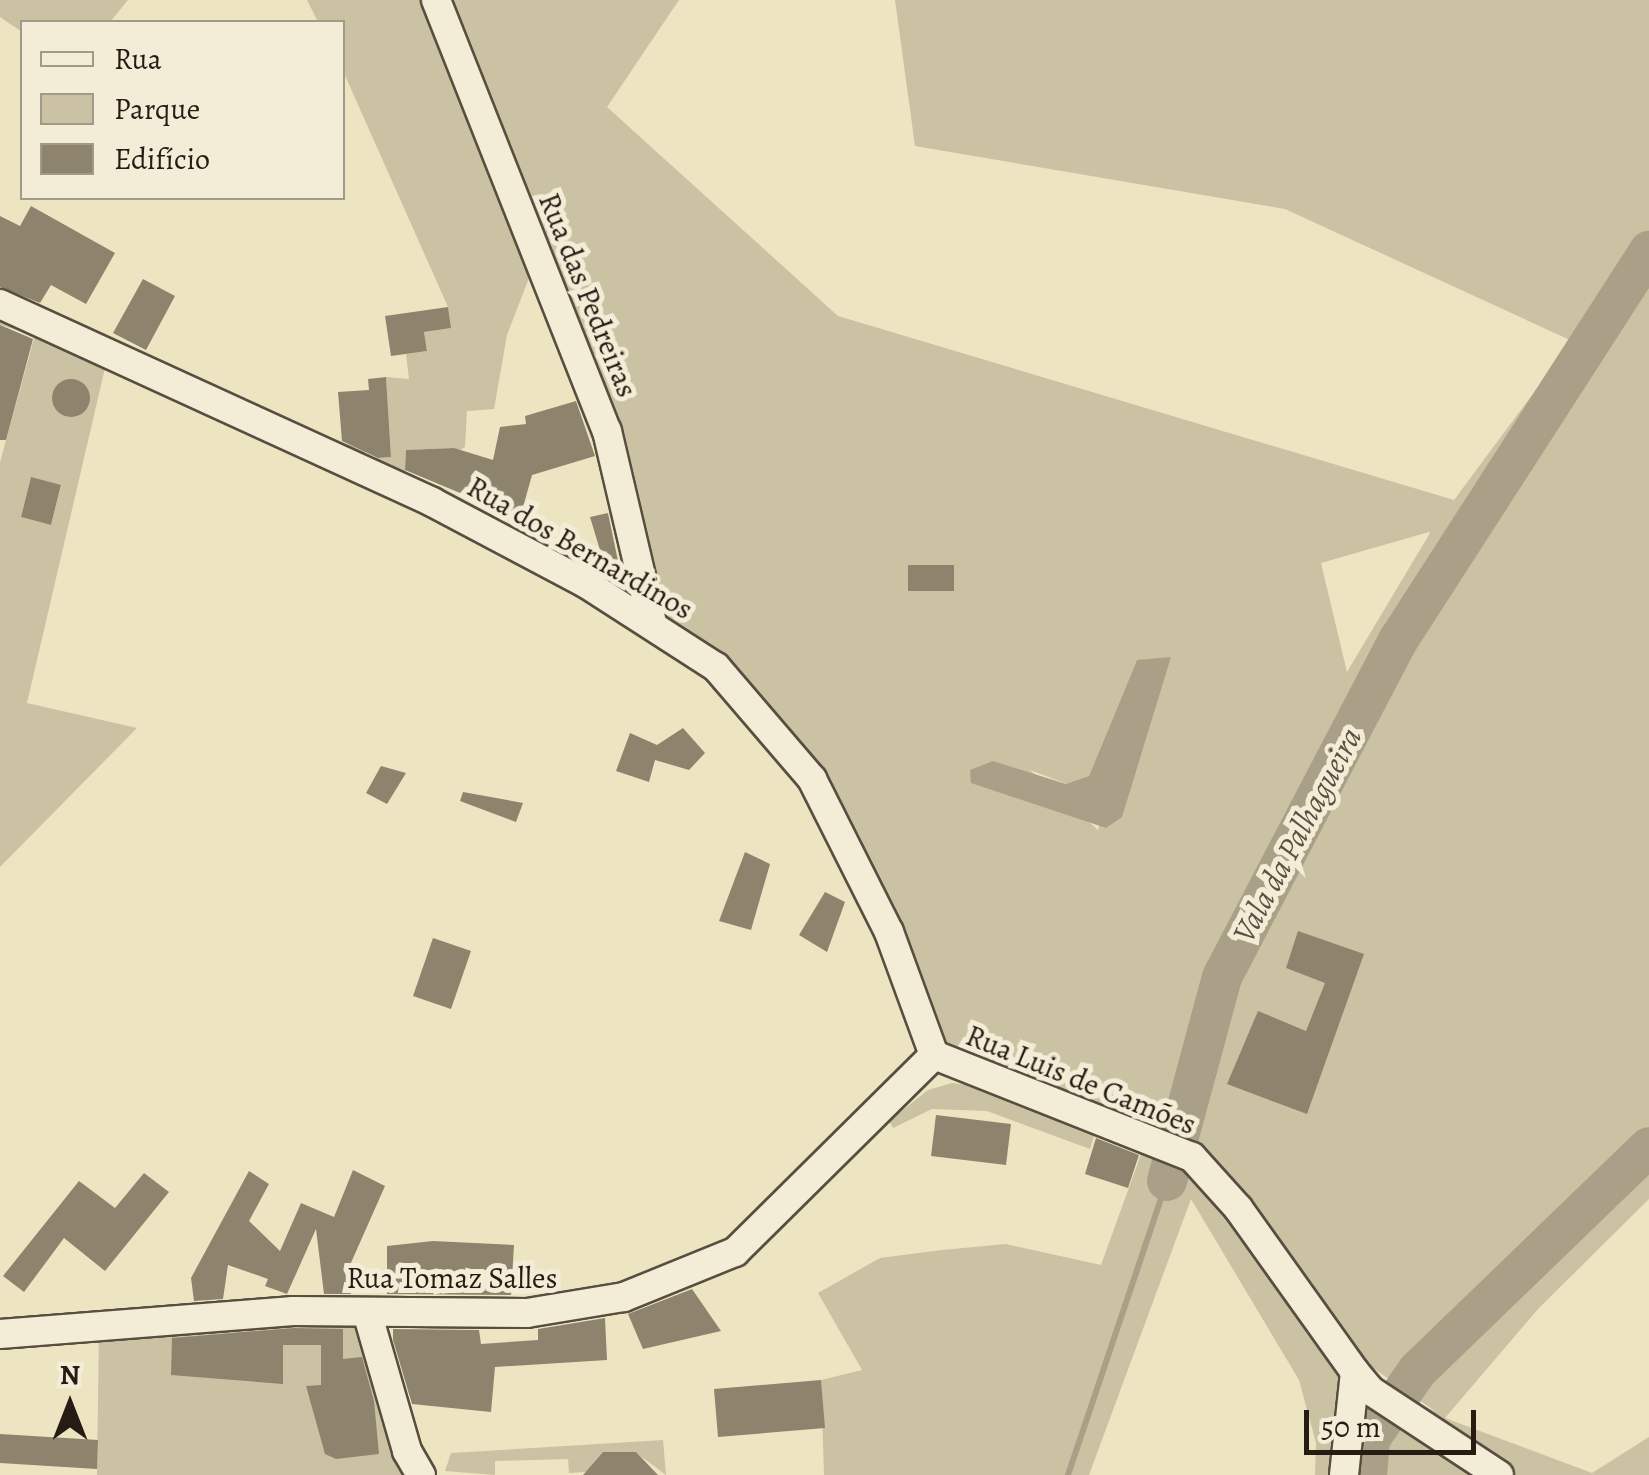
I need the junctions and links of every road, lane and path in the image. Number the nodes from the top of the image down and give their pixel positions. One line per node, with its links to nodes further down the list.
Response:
1 (436, 0): 3 (street, Rua das Pedreiras)
2 (0, 304): 3 (street, Rua dos Bernardinos)
3 (652, 623): 4 (street, Rua dos Bernardinos)
4 (934, 1055): 5 (street, Rua Tomaz Salles); 7 (street, Rua Luis de Camões)
5 (367, 1312): 6 (street, Rua Tomaz Salles); 8 (street)
6 (0, 1334)
7 (1363, 1381): 9 (street); 10 (street)
8 (422, 1475)
9 (1344, 1475)
10 (1498, 1475)

